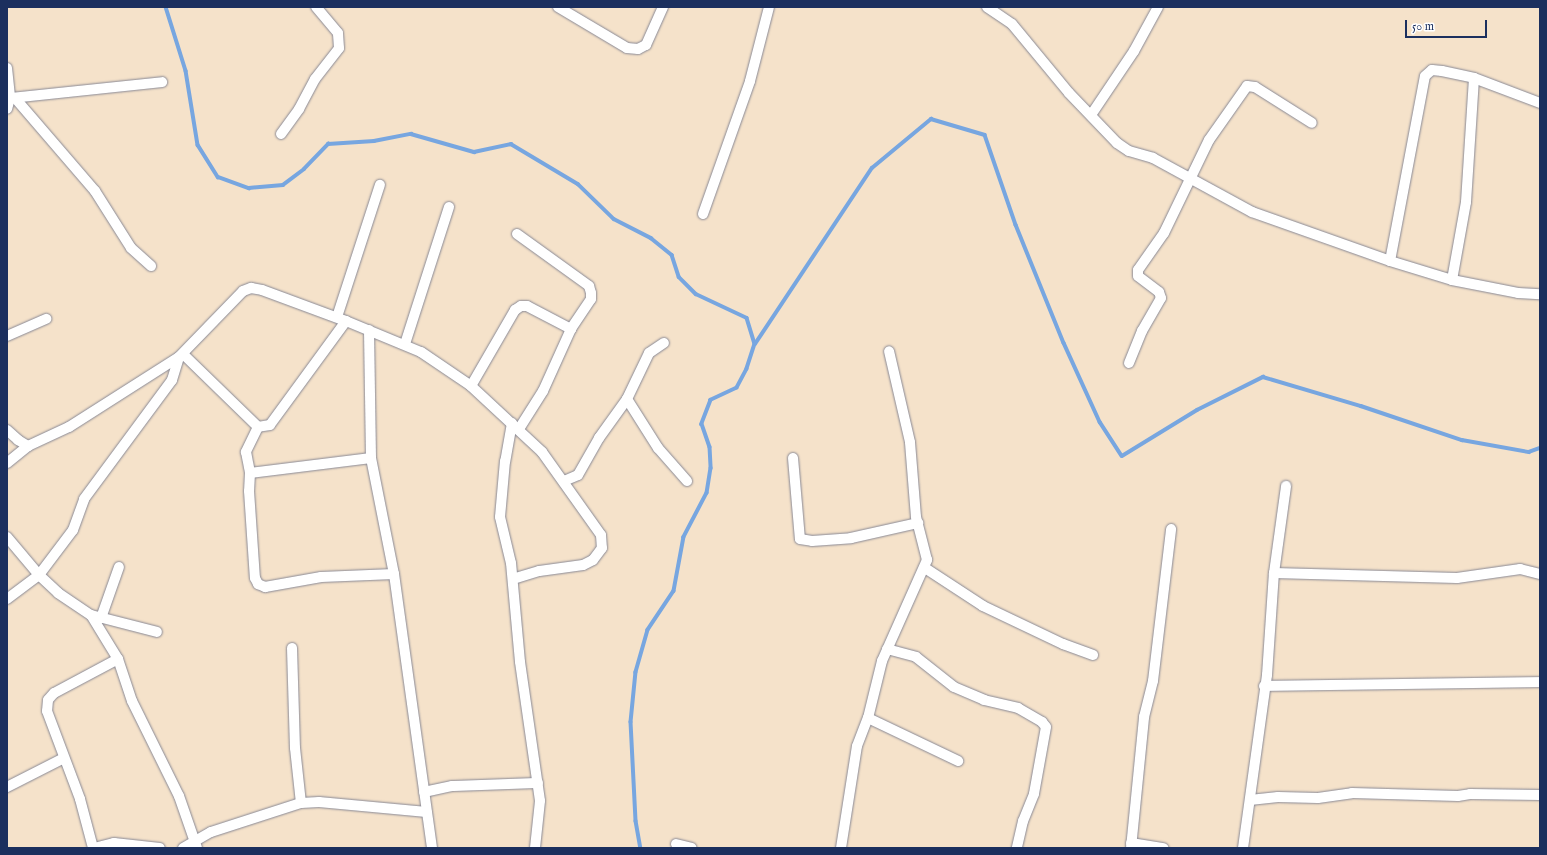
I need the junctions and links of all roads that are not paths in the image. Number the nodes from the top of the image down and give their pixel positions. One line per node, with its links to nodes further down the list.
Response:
1 (316, 7): 15 (street)
2 (558, 7): 3 (street)
3 (663, 7)
4 (769, 7): 19 (street)
5 (987, 7): 13 (street)
6 (1158, 7): 13 (street)
7 (7, 68): 10 (street)
8 (1474, 78): 11 (street); 21 (street); 23 (street)
9 (162, 82): 10 (street)
10 (12, 98): 12 (street); 22 (street)
11 (1540, 103)
12 (7, 109)
13 (1091, 115): 16 (street)
14 (1312, 123): 16 (street)
15 (281, 134)
16 (1191, 180): 21 (street); 34 (street)
17 (380, 185): 26 (street)
18 (449, 207): 31 (street)
19 (703, 214)
20 (517, 234): 28 (street)
21 (1390, 260): 23 (street)
22 (151, 266)
23 (1452, 280): 24 (street)
24 (1540, 294)
25 (46, 319): 29 (street)
26 (342, 319): 27 (street); 33 (street); 38 (street)
27 (369, 330): 31 (street); 41 (street)
28 (571, 330): 35 (street); 37 (street)
29 (7, 336)
30 (664, 343): 36 (street)
31 (405, 344): 35 (street)
32 (889, 351): 48 (street)
33 (181, 356): 38 (street); 40 (street); 56 (street)
34 (1129, 363)
35 (471, 386): 37 (street)
36 (627, 399): 45 (street); 46 (street)
37 (516, 426): 45 (street); 57 (street)
38 (258, 427): 44 (street)
39 (7, 430): 40 (street)
40 (28, 446): 43 (street)
41 (371, 458): 44 (street); 54 (street)
42 (793, 458): 48 (street)
43 (7, 463)
44 (250, 473): 54 (street)
45 (564, 481): 57 (street)
46 (687, 481)
47 (1286, 486): 53 (street)
48 (918, 523): 52 (street)
49 (1171, 529): 79 (street)
50 (7, 537): 56 (street)
51 (119, 567): 59 (street)
52 (925, 568): 62 (street); 63 (street)
53 (1274, 573): 55 (street); 66 (street)
54 (394, 574): 72 (street)
55 (1540, 574)
56 (39, 575): 58 (street); 59 (street)
57 (513, 578): 70 (street)
58 (7, 599)
59 (96, 617): 60 (street); 64 (street)
60 (157, 632)
61 (292, 648): 75 (street)
62 (887, 649): 67 (street); 87 (street)
63 (1093, 655)
64 (118, 659): 68 (street); 77 (street)
65 (1540, 682): 66 (street)
66 (1264, 686): 74 (street)
67 (868, 718): 69 (street); 86 (street)
68 (64, 758): 71 (street); 80 (street)
69 (958, 761)
70 (538, 783): 72 (street); 84 (street)
71 (7, 787)
72 (424, 792): 76 (street)
73 (1540, 795): 74 (street)
74 (1250, 800): 89 (street)
75 (301, 803): 76 (street); 77 (street)
76 (426, 812): 83 (street)
77 (196, 844): 82 (street)
78 (676, 844): 85 (street)
79 (1131, 846): 88 (street)
80 (93, 848): 81 (street)
81 (160, 848)
82 (183, 848)
83 (432, 848)
84 (535, 848)
85 (692, 848)
86 (841, 848)
87 (1017, 848)
88 (1164, 848)
89 (1244, 848)

